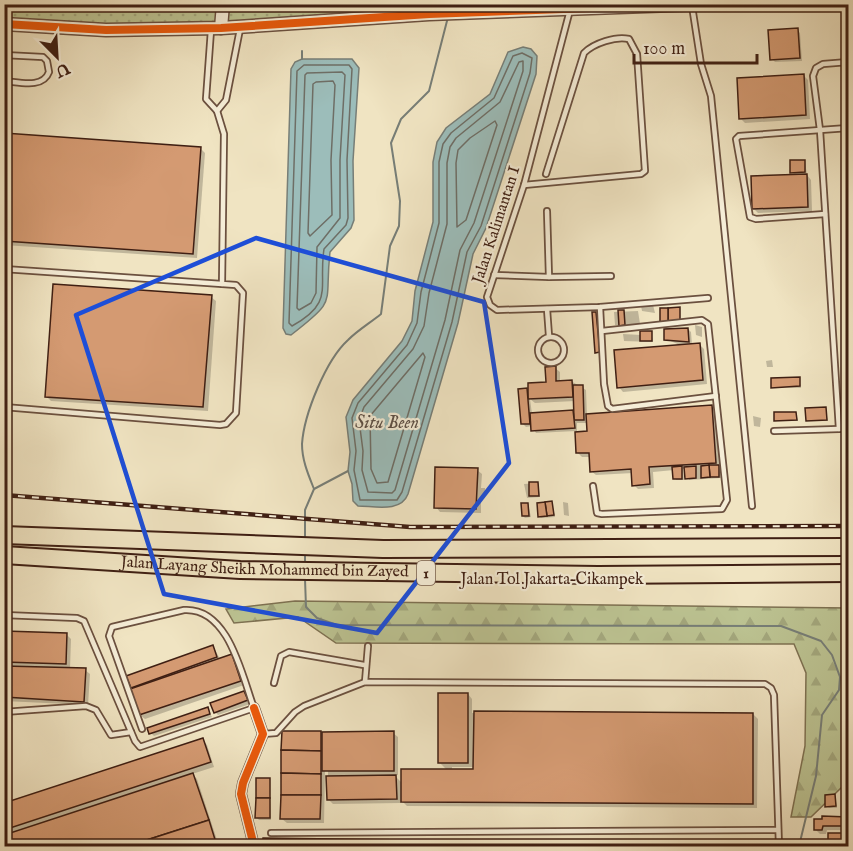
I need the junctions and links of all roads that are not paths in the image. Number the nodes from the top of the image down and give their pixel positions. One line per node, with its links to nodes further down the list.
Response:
1 (99, 4): 2 (street)
2 (107, 4)
3 (223, 4): 11 (street)
4 (702, 4): 5 (street)
5 (692, 5): 8 (street); 38 (lane)
6 (522, 7): 7 (street); 8 (street)
7 (429, 9): 10 (street)
8 (570, 10): 19 (lane, Jalan Kalimantan I)
9 (4, 24): 11 (street)
10 (240, 26): 11 (street); 15 (lane)
11 (216, 28): 15 (lane)
12 (4, 55): 14 (lane)
13 (849, 62): 17 (lane)
14 (4, 81)
15 (217, 111): 26 (lane)
16 (849, 128): 17 (lane)
17 (820, 130): 21 (lane); 21 (lane)
18 (546, 174): 19 (lane)
19 (524, 185): 23 (lane, Jalan Kalimantan I)
20 (547, 211): 25 (lane)
21 (825, 214): 35 (lane)
22 (4, 269): 26 (lane)
23 (494, 275): 25 (lane); 29 (lane, Jalan Kalimantan I)
24 (611, 276): 25 (lane)
25 (549, 277)
26 (222, 284): 33 (lane)
27 (708, 298): 28 (lane, Jalan Kalimantan I)
28 (600, 307): 29 (lane, Jalan Kalimantan I); 30 (lane)
29 (547, 309): 31 (lane)
30 (602, 331): 32 (lane); 32 (lane)
31 (549, 336): 31 (lane)
32 (716, 396): 37 (lane)
33 (4, 407)
34 (849, 428): 35 (lane)
35 (839, 429): 36 (lane)
36 (774, 431)
37 (593, 486)
38 (752, 506)
39 (4, 535): 40 (highway, Jalan Tol Jakarta–Cikampek / 1)
40 (849, 547)
41 (4, 549): 43 (highway, Jalan Layang Sheikh Mohammed bin Zayed / 1)
42 (4, 555): 45 (highway, Jalan Layang Sheikh Mohammed bin Zayed / 1)
43 (849, 565)
44 (4, 566): 46 (highway, Jalan Tol Jakarta–Cikampek / 1)
45 (849, 573)
46 (849, 582)
47 (4, 615): 55 (lane)
48 (368, 646): 49 (lane)
49 (364, 665): 50 (lane); 51 (lane)
50 (365, 682): 56 (lane); 57 (lane)
51 (274, 683)
52 (254, 708): 54 (lane); 55 (lane); 56 (street)
53 (4, 712): 55 (lane)
54 (142, 729)
55 (131, 732)
56 (263, 734): 59 (street)
57 (778, 830): 58 (lane); 60 (lane)
58 (271, 833)
59 (254, 846)
60 (778, 846)

